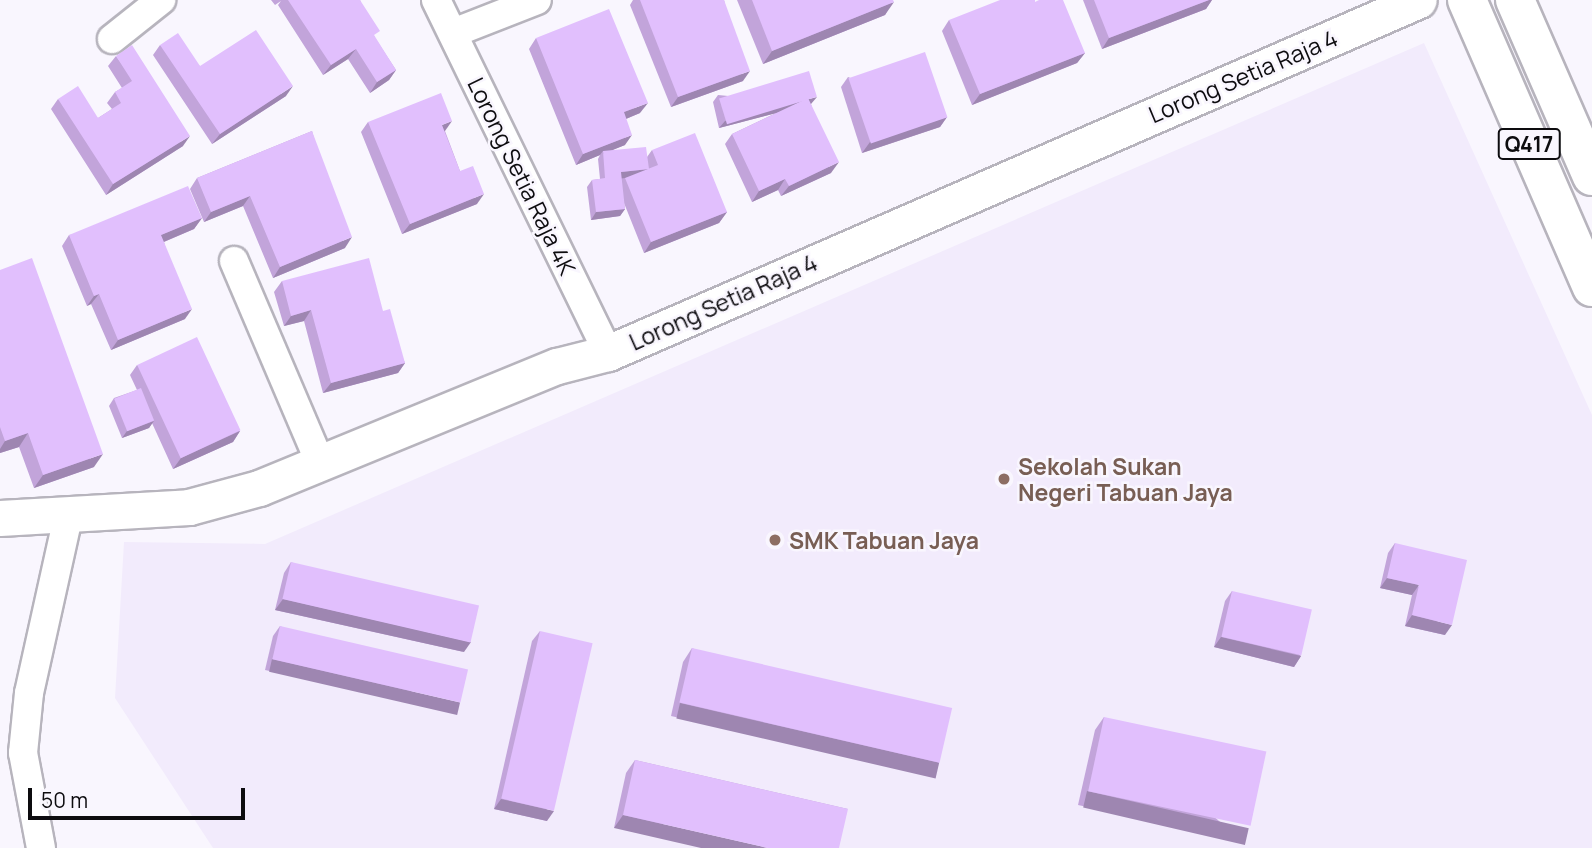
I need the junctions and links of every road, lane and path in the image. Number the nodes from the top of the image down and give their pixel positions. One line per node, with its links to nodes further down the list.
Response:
1 (161, 0): 8 (street)
2 (436, 0): 7 (street, Lorong Setia Raja 4K)
3 (537, 0): 7 (street)
4 (1419, 0): 12 (street, Lorong Setia Raja 4)
5 (1466, 0): 11 (highway, Q417)
6 (1515, 0): 9 (highway, Q417)
7 (453, 33): 12 (street, Lorong Setia Raja 4K)
8 (111, 39)
9 (1592, 176)
10 (234, 261): 13 (street)
11 (1592, 287)
12 (608, 352): 13 (street, Lorong Setia Raja 4)
13 (321, 464): 14 (street, Lorong Setia Raja 4)
14 (69, 513): 15 (street, Lorong Setia Raja 4); 16 (street)
15 (1, 514)
16 (41, 848)

